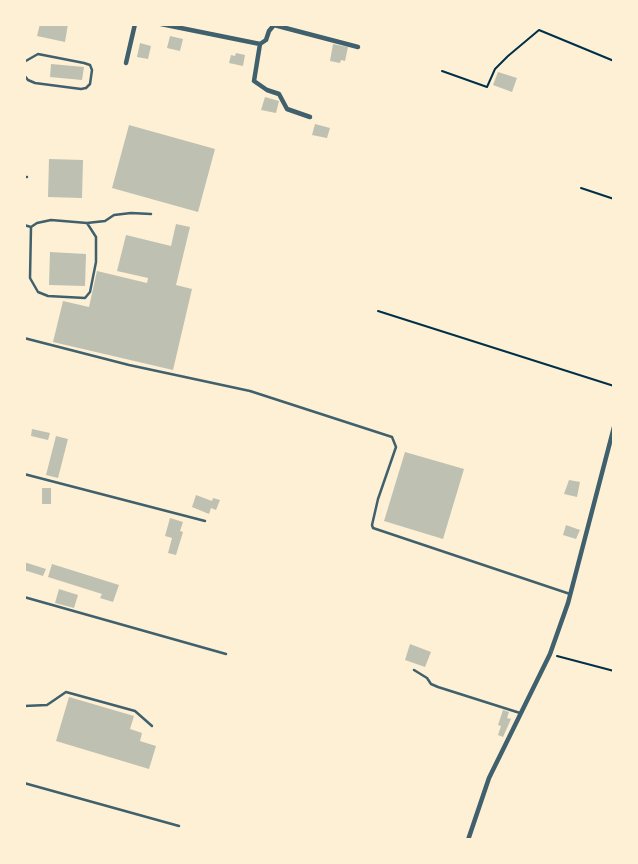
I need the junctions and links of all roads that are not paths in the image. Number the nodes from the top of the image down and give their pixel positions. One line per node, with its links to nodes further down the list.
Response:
1 (135, 24): 7 (street)
2 (161, 24): 4 (street)
3 (274, 25): 4 (street); 5 (street)
4 (260, 44): 9 (street)
5 (358, 47)
6 (24, 62): 8 (lane)
7 (126, 63)
8 (24, 75)
9 (310, 117)
10 (151, 214): 11 (lane)
11 (87, 223): 13 (lane); 13 (lane)
12 (24, 225): 13 (lane)
13 (31, 227)
14 (24, 338): 18 (lane)
15 (614, 427): 18 (street)
16 (24, 474): 17 (lane)
17 (205, 521)
18 (570, 594): 23 (street)
19 (24, 597): 20 (lane)
20 (226, 654)
21 (414, 670): 23 (lane)
22 (24, 706): 24 (lane)
23 (520, 713): 27 (street)
24 (152, 726)
25 (24, 783): 26 (lane)
26 (179, 827)
27 (468, 839)

